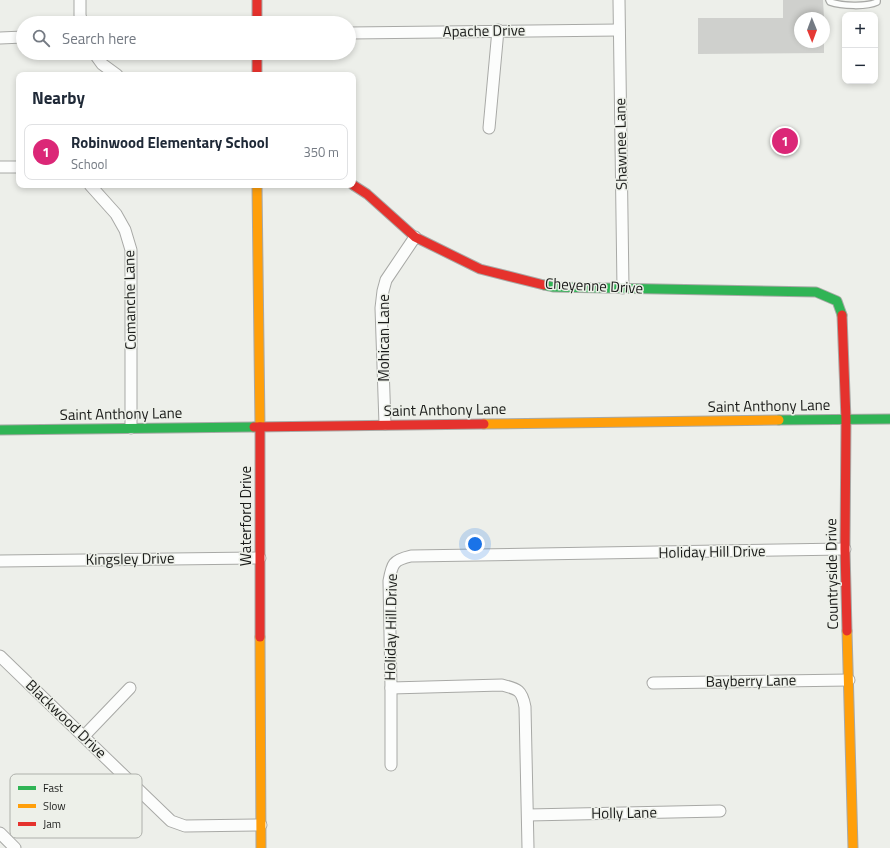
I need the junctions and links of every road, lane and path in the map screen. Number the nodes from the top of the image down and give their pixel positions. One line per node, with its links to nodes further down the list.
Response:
1 (80, 0): 7 (street)
2 (257, 0): 8 (street)
3 (619, 0): 10 (street, Shawnee Lane)
4 (829, 0): 6 (lane)
5 (877, 0): 6 (lane)
6 (852, 2)
7 (80, 16)
8 (257, 16)
9 (498, 30): 10 (street, Apache Drive); 11 (street, Apache Drive); 18 (street)
10 (619, 30): 25 (street, Shawnee Lane)
11 (356, 33)
12 (16, 37): 13 (street)
13 (0, 38)
14 (99, 60): 16 (street)
15 (257, 60): 17 (street)
16 (112, 72)
17 (257, 72)
18 (489, 128)
19 (16, 167): 20 (street)
20 (0, 168)
21 (356, 187): 24 (street, Cheyenne Drive)
22 (93, 188): 31 (street, Comanche Lane)
23 (257, 188): 30 (street, Waterford Drive)
24 (415, 237): 25 (street, Cheyenne Drive); 29 (street, Mohican Lane)
25 (623, 288): 26 (street, Cheyenne Drive)
26 (837, 301): 28 (street, Countryside Drive)
27 (890, 419): 28 (street, Saint Anthony Lane)
28 (846, 420): 29 (street, Saint Anthony Lane); 33 (street, Countryside Drive)
29 (385, 424): 30 (street, Saint Anthony Lane)
30 (260, 426): 31 (street, Saint Anthony Lane); 34 (street, Waterford Drive)
31 (131, 428): 32 (street, Saint Anthony Lane)
32 (0, 430)
33 (845, 550): 37 (street, Countryside Drive); 40 (street, Holiday Hill Drive)
34 (260, 558): 35 (street, Kingsley Drive); 47 (street, Waterford Drive)
35 (0, 561)
36 (0, 656): 41 (street, Blackwood Drive)
37 (849, 680): 38 (street, Bayberry Lane); 52 (street, Countryside Drive)
38 (653, 683)
39 (130, 688): 41 (street)
40 (391, 688): 42 (street); 46 (street, Holiday Hill Drive)
41 (84, 736): 43 (street, Blackwood Drive)
42 (391, 765)
43 (123, 774)
44 (142, 793): 47 (street, Blackwood Drive)
45 (720, 811): 46 (street, Holly Lane)
46 (528, 815): 51 (street, Holiday Hill Drive)
47 (260, 825): 50 (street, Waterford Drive)
48 (0, 833): 49 (street)
49 (15, 848)
50 (261, 848)
51 (528, 848)
52 (853, 848)

